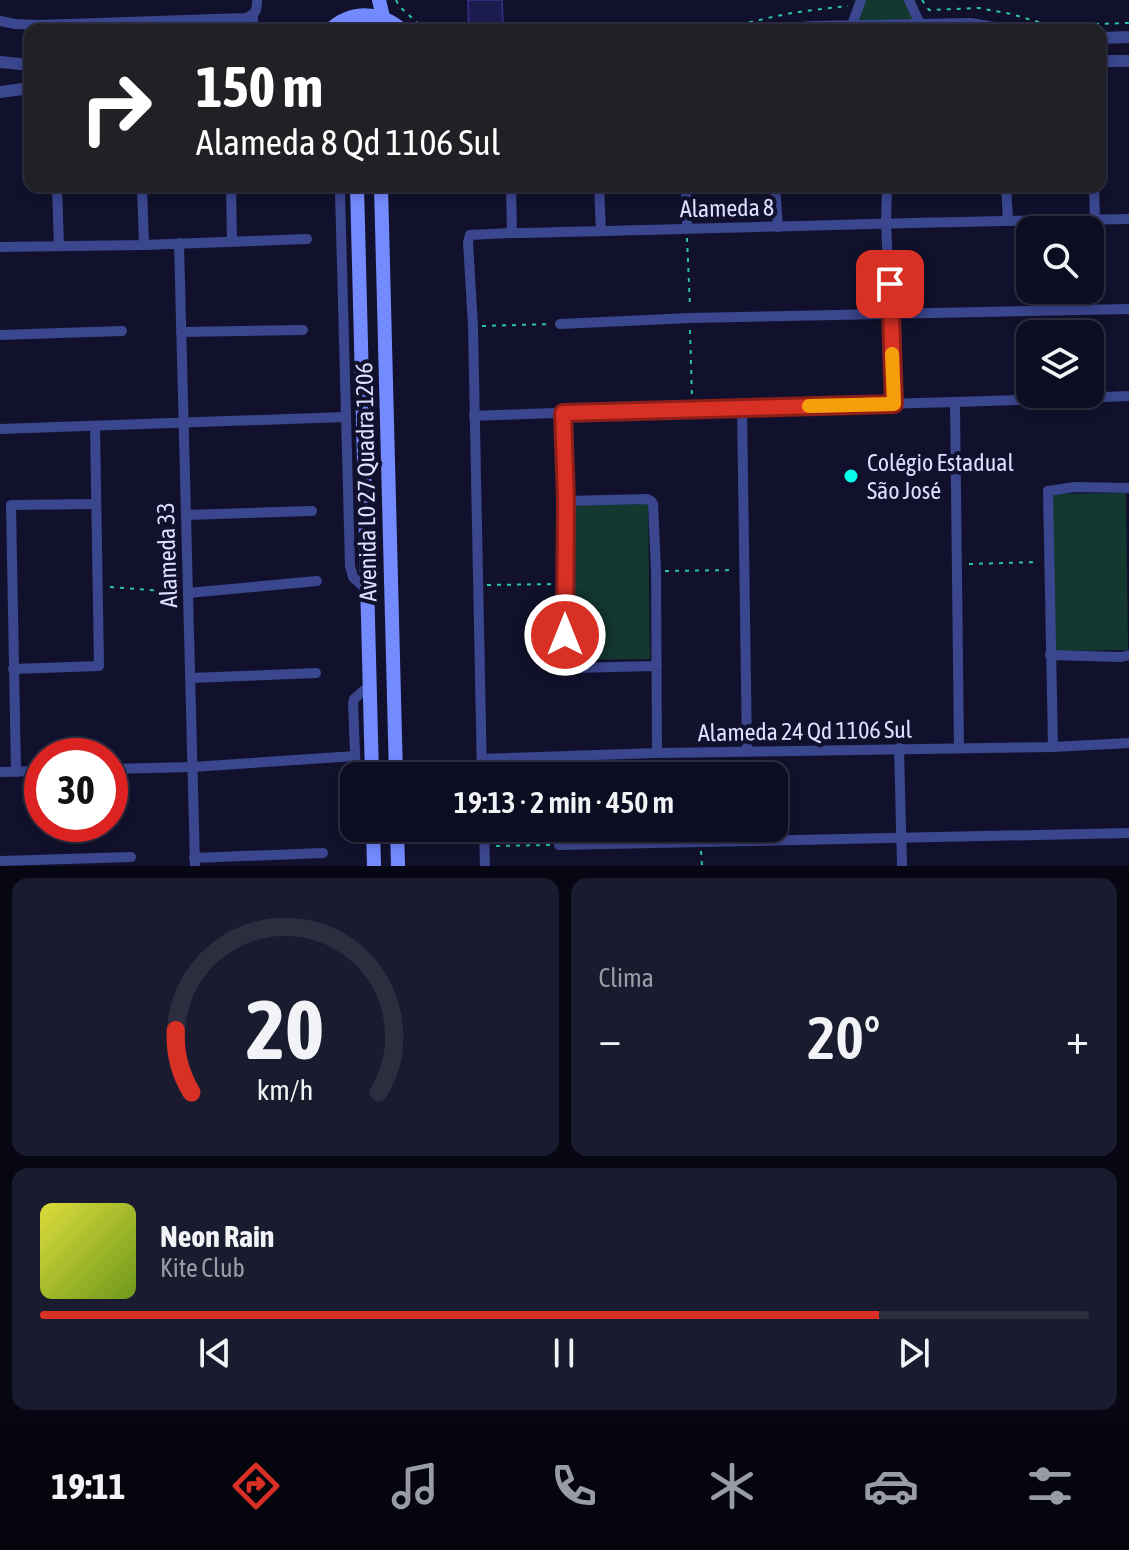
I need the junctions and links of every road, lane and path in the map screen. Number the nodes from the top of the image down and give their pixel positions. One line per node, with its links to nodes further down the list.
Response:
1 (257, 0): 8 (street)
2 (350, 0): 10 (main road)
3 (379, 0): 9 (main road)
4 (396, 0): 18 (path)
5 (909, 0): 21 (street)
6 (922, 0): 12 (path)
7 (857, 3): 19 (path); 20 (street)
8 (253, 16): 14 (street); 15 (street)
9 (383, 17): 10 (main road); 17 (main road)
10 (347, 18): 16 (main road)
11 (0, 21): 13 (street)
12 (1129, 23)
13 (24, 24)
14 (68, 24)
15 (253, 24)
16 (338, 24)
17 (393, 24)
18 (418, 24)
19 (747, 24)
20 (852, 24)
21 (919, 24)
22 (1129, 37): 23 (street)
23 (1106, 38)
24 (1106, 61): 25 (street)
25 (1129, 61)
26 (0, 62): 27 (street)
27 (24, 64)
28 (24, 89): 29 (street)
29 (0, 92)
30 (57, 192): 57 (street)
31 (142, 192): 56 (street)
32 (231, 192): 54 (street)
33 (340, 192): 68 (street)
34 (357, 192): 67 (main road)
35 (381, 192): 114 (main road, Avenida L0 27 Quadra 1206)
36 (511, 192): 52 (street)
37 (599, 192): 51 (street)
38 (686, 192): 50 (street)
39 (775, 192): 49 (street)
40 (887, 192): 48 (street)
41 (1006, 192): 46 (street)
42 (1094, 192): 43 (street)
43 (1095, 216)
44 (1104, 219): 45 (street, Alameda 8)
45 (1129, 219)
46 (1008, 221): 47 (street, Alameda 8); 48 (street, Alameda 8)
47 (1016, 221)
48 (886, 223): 49 (street, Alameda 8); 60 (street)
49 (778, 227): 50 (street, Alameda 8)
50 (687, 229): 51 (street, Alameda 8)
51 (601, 231): 52 (street, Alameda 8)
52 (512, 233): 62 (street, Alameda 8)
53 (307, 239): 54 (street)
54 (232, 241): 55 (street)
55 (179, 243): 56 (street); 65 (street, Alameda 33)
56 (144, 245): 57 (street)
57 (59, 246): 58 (street)
58 (0, 247)
59 (1129, 309): 60 (street)
60 (891, 314): 61 (street); 72 (street)
61 (560, 324): 62 (path)
62 (473, 326): 76 (street)
63 (303, 330): 65 (street)
64 (122, 331): 66 (street)
65 (181, 332): 78 (street, Alameda 33)
66 (0, 335)
67 (361, 352): 68 (street); 69 (main road)
68 (344, 353): 70 (street)
69 (362, 381): 70 (street); 94 (main road)
70 (344, 382): 77 (street)
71 (1129, 396): 73 (street)
72 (894, 404): 73 (street); 74 (street)
73 (955, 404): 87 (street)
74 (742, 408): 75 (street); 88 (street)
75 (563, 413): 76 (street); 82 (street)
76 (474, 416): 92 (street)
77 (345, 417): 78 (street); 94 (street)
78 (183, 421): 79 (street); 85 (street, Alameda 33)
79 (95, 426): 80 (street); 83 (street)
80 (0, 429)
81 (1129, 488): 86 (street)
82 (566, 501): 89 (street); 91 (street)
83 (96, 504): 93 (street); 99 (street)
84 (312, 511): 85 (street)
85 (186, 515): 95 (street, Alameda 33)
86 (1049, 562): 87 (path); 96 (street)
87 (955, 564): 106 (street)
88 (744, 570): 89 (path); 107 (street)
89 (656, 571): 98 (street)
90 (317, 581): 95 (street)
91 (565, 584): 92 (path); 98 (street)
92 (478, 585): 111 (street)
93 (97, 586): 95 (path); 99 (street)
94 (368, 591): 102 (main road)
95 (188, 593): 101 (street, Alameda 33)
96 (1050, 655): 97 (street); 104 (street)
97 (1129, 655)
98 (657, 666): 108 (street)
99 (13, 669): 119 (street)
100 (316, 673): 101 (street)
101 (190, 678): 116 (street, Alameda 33)
102 (370, 685): 110 (street); 113 (main road)
103 (1129, 743): 104 (street, Alameda 24 Qd 1106 Sul)
104 (1053, 747): 106 (street, Alameda 24 Qd 1106 Sul)
105 (899, 748): 106 (street, Alameda 24 Qd 1106 Sul); 107 (street, Alameda 24 Qd 1106 Sul); 122 (street)
106 (959, 748)
107 (747, 751): 109 (street, Alameda 24 Qd 1106 Sul)
108 (657, 753): 109 (street, Alameda 24 Qd 1106 Sul); 111 (street, Alameda 24 Qd 1106 Sul)
109 (700, 753): 115 (path)
110 (355, 756): 112 (street); 116 (street)
111 (482, 759)
112 (355, 762)
113 (372, 762)
114 (396, 762)
115 (700, 762)
116 (192, 767): 117 (street); 131 (street, Alameda 33)
117 (128, 769)
118 (0, 772): 119 (street)
119 (16, 772): 120 (street)
120 (24, 772)
121 (1129, 833): 122 (street)
122 (902, 839): 126 (street); 135 (street)
123 (373, 842): 132 (main road)
124 (397, 842): 133 (main road)
125 (484, 842): 127 (street)
126 (559, 845): 127 (path)
127 (484, 846): 134 (street)
128 (323, 853): 131 (street)
129 (131, 857): 130 (street)
130 (0, 861)
131 (195, 862)
132 (374, 866)
133 (398, 866)
134 (485, 866)
135 (902, 866)

